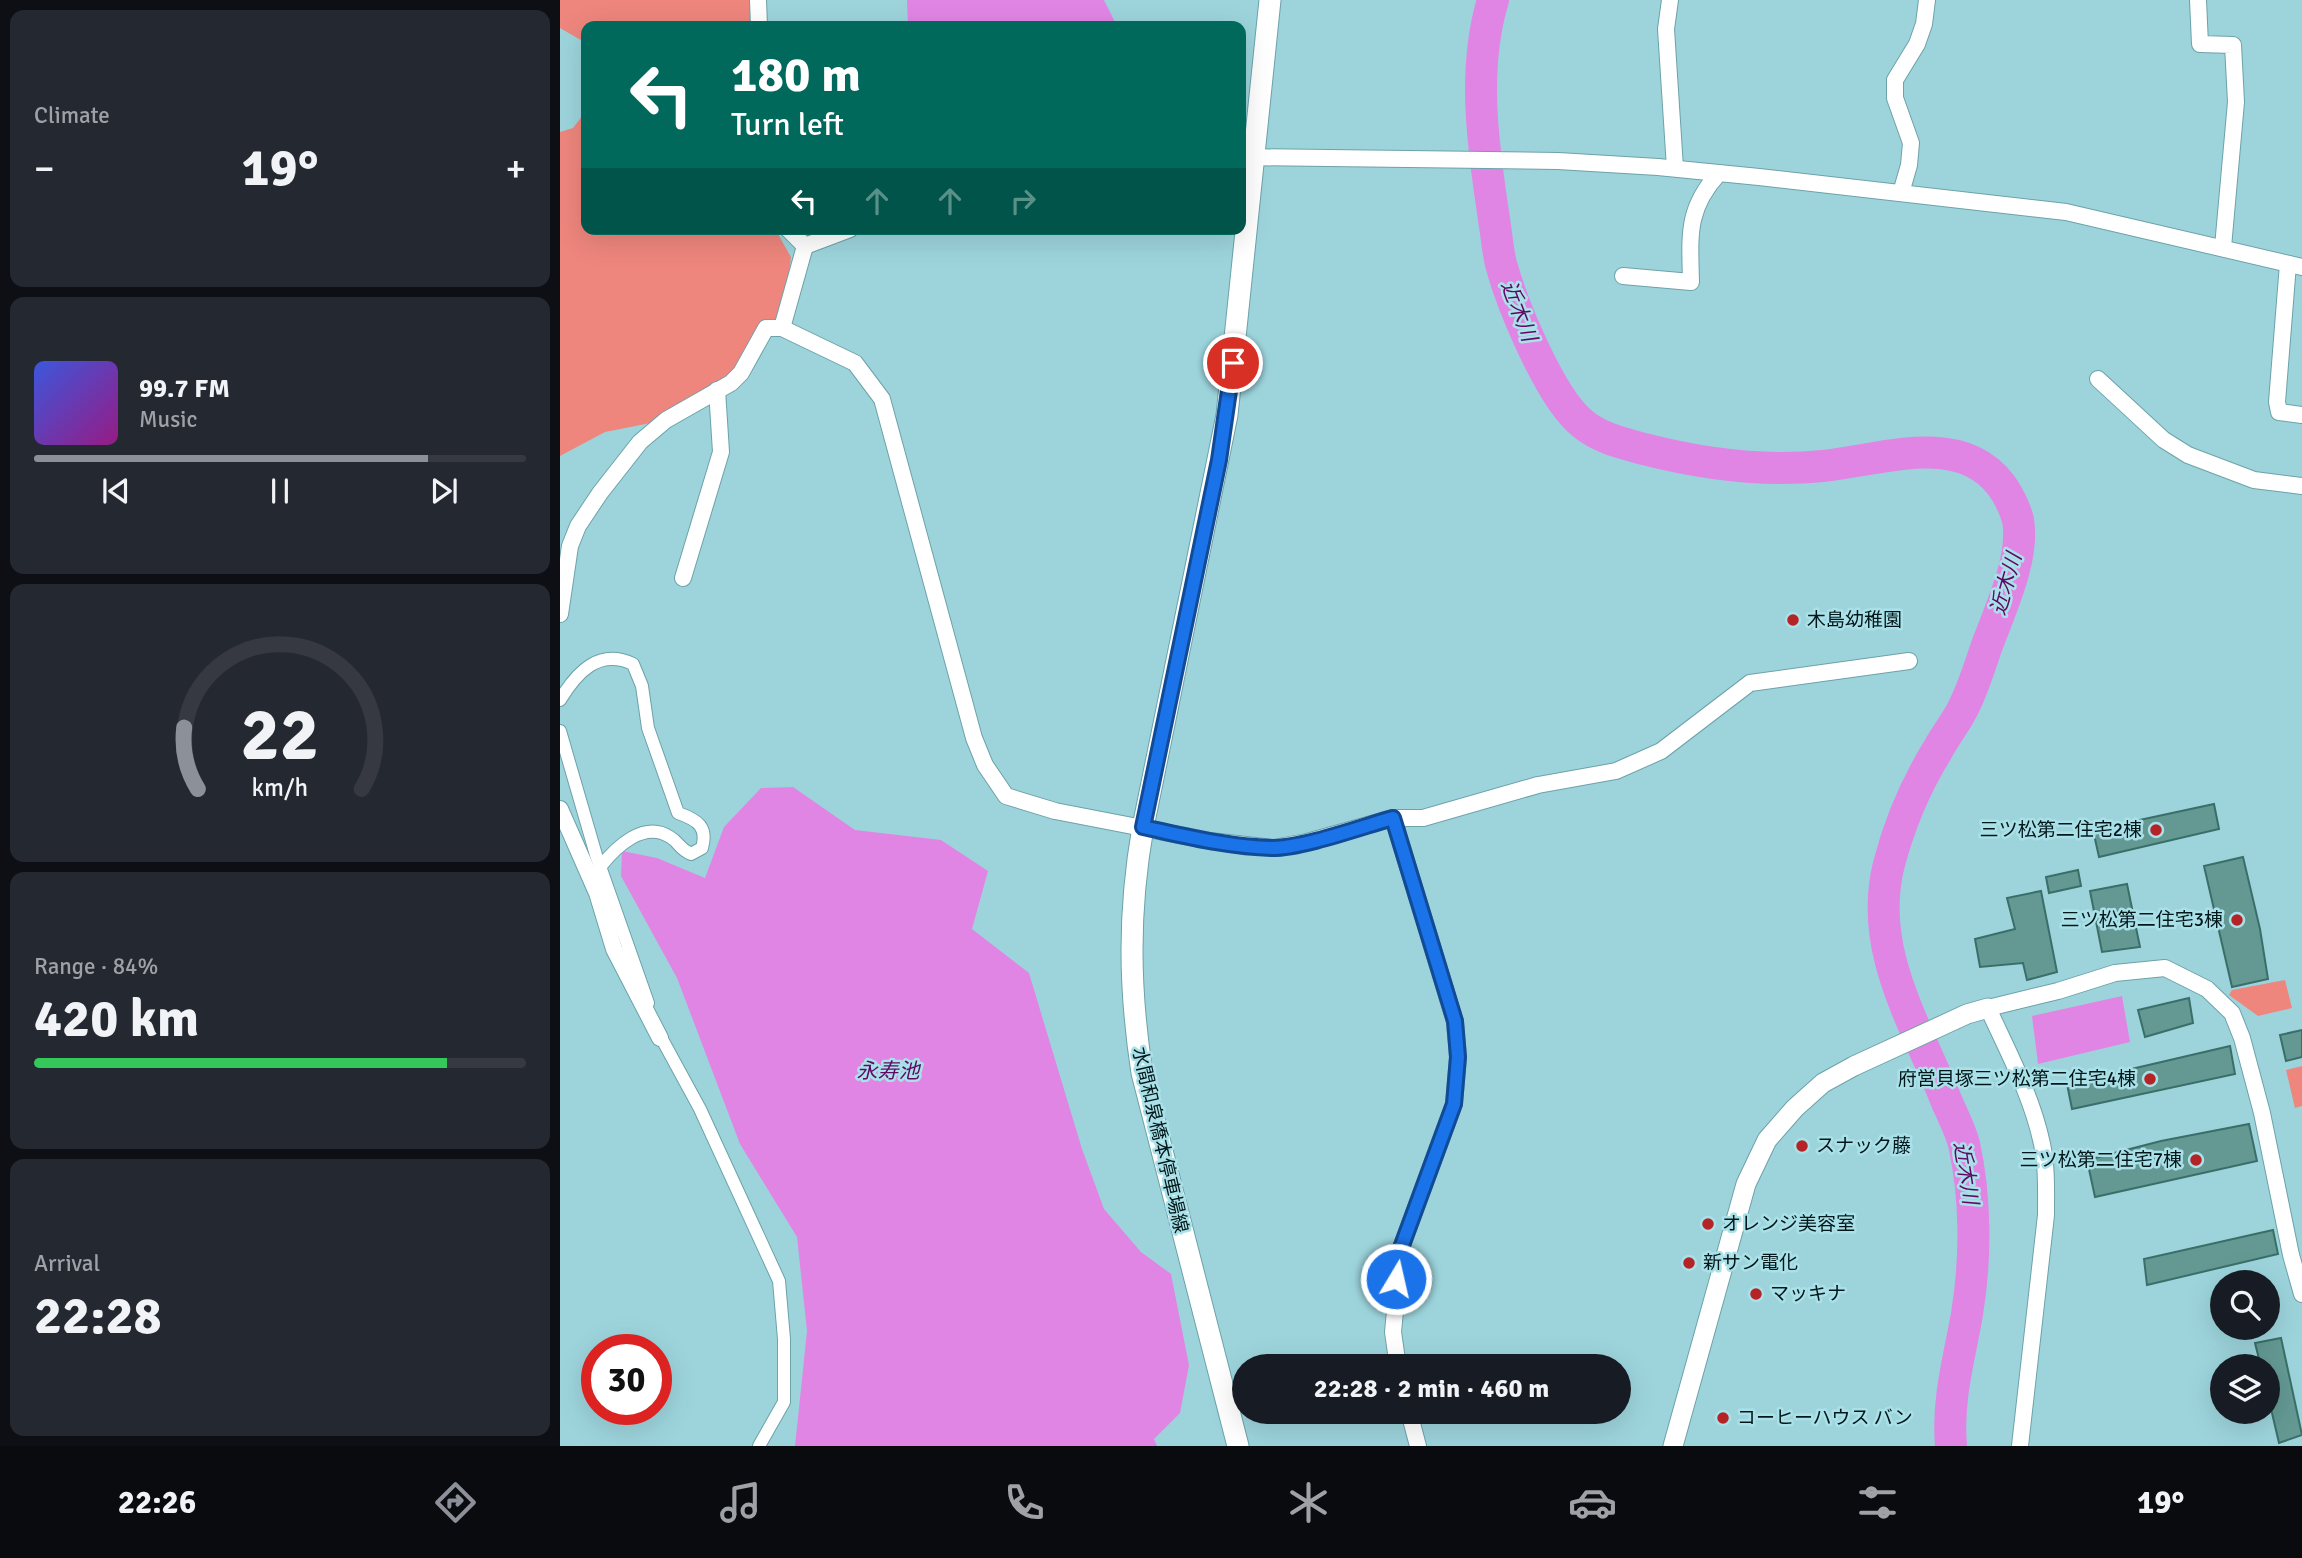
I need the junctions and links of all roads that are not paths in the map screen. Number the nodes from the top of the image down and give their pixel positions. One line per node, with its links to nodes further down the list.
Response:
1 (758, 0): 6 (street)
2 (1270, 0): 7 (main road, 水間和泉橋本停車場線)
3 (1670, 0): 8 (street)
4 (1927, 0): 10 (street)
5 (2198, 0): 15 (street)
6 (759, 21)
7 (1247, 157): 8 (street)
8 (1675, 168): 9 (street)
9 (1719, 173): 10 (street); 17 (street)
10 (1902, 193): 15 (street)
11 (794, 235): 14 (street)
12 (834, 235): 14 (street)
13 (1242, 235): 31 (main road, 水間和泉橋本停車場線)
14 (805, 246): 18 (street)
15 (2223, 247): 16 (street)
16 (2295, 266): 21 (street)
17 (1623, 276)
18 (782, 328): 20 (street); 31 (street)
19 (2098, 379): 22 (street)
20 (718, 390): 23 (street); 24 (street)
21 (2302, 415)
22 (2302, 486)
23 (683, 578)
24 (560, 614)
25 (1909, 662): 30 (street)
26 (560, 700): 29 (street)
27 (560, 731): 33 (street)
28 (560, 809): 35 (street)
29 (678, 813): 32 (street); 32 (street)
30 (1393, 818): 31 (street); 37 (street)
31 (1143, 827): 40 (main road, 水間和泉橋本停車場線)
32 (660, 832): 33 (street)
33 (601, 866): 35 (street)
34 (1988, 1007): 36 (street); 42 (street); 43 (street)
35 (660, 1038): 39 (street)
36 (2302, 1294)
37 (1396, 1354)
38 (1412, 1424): 41 (street)
39 (759, 1446)
40 (1238, 1446)
41 (1418, 1446)
42 (1673, 1446)
43 (2020, 1446)

